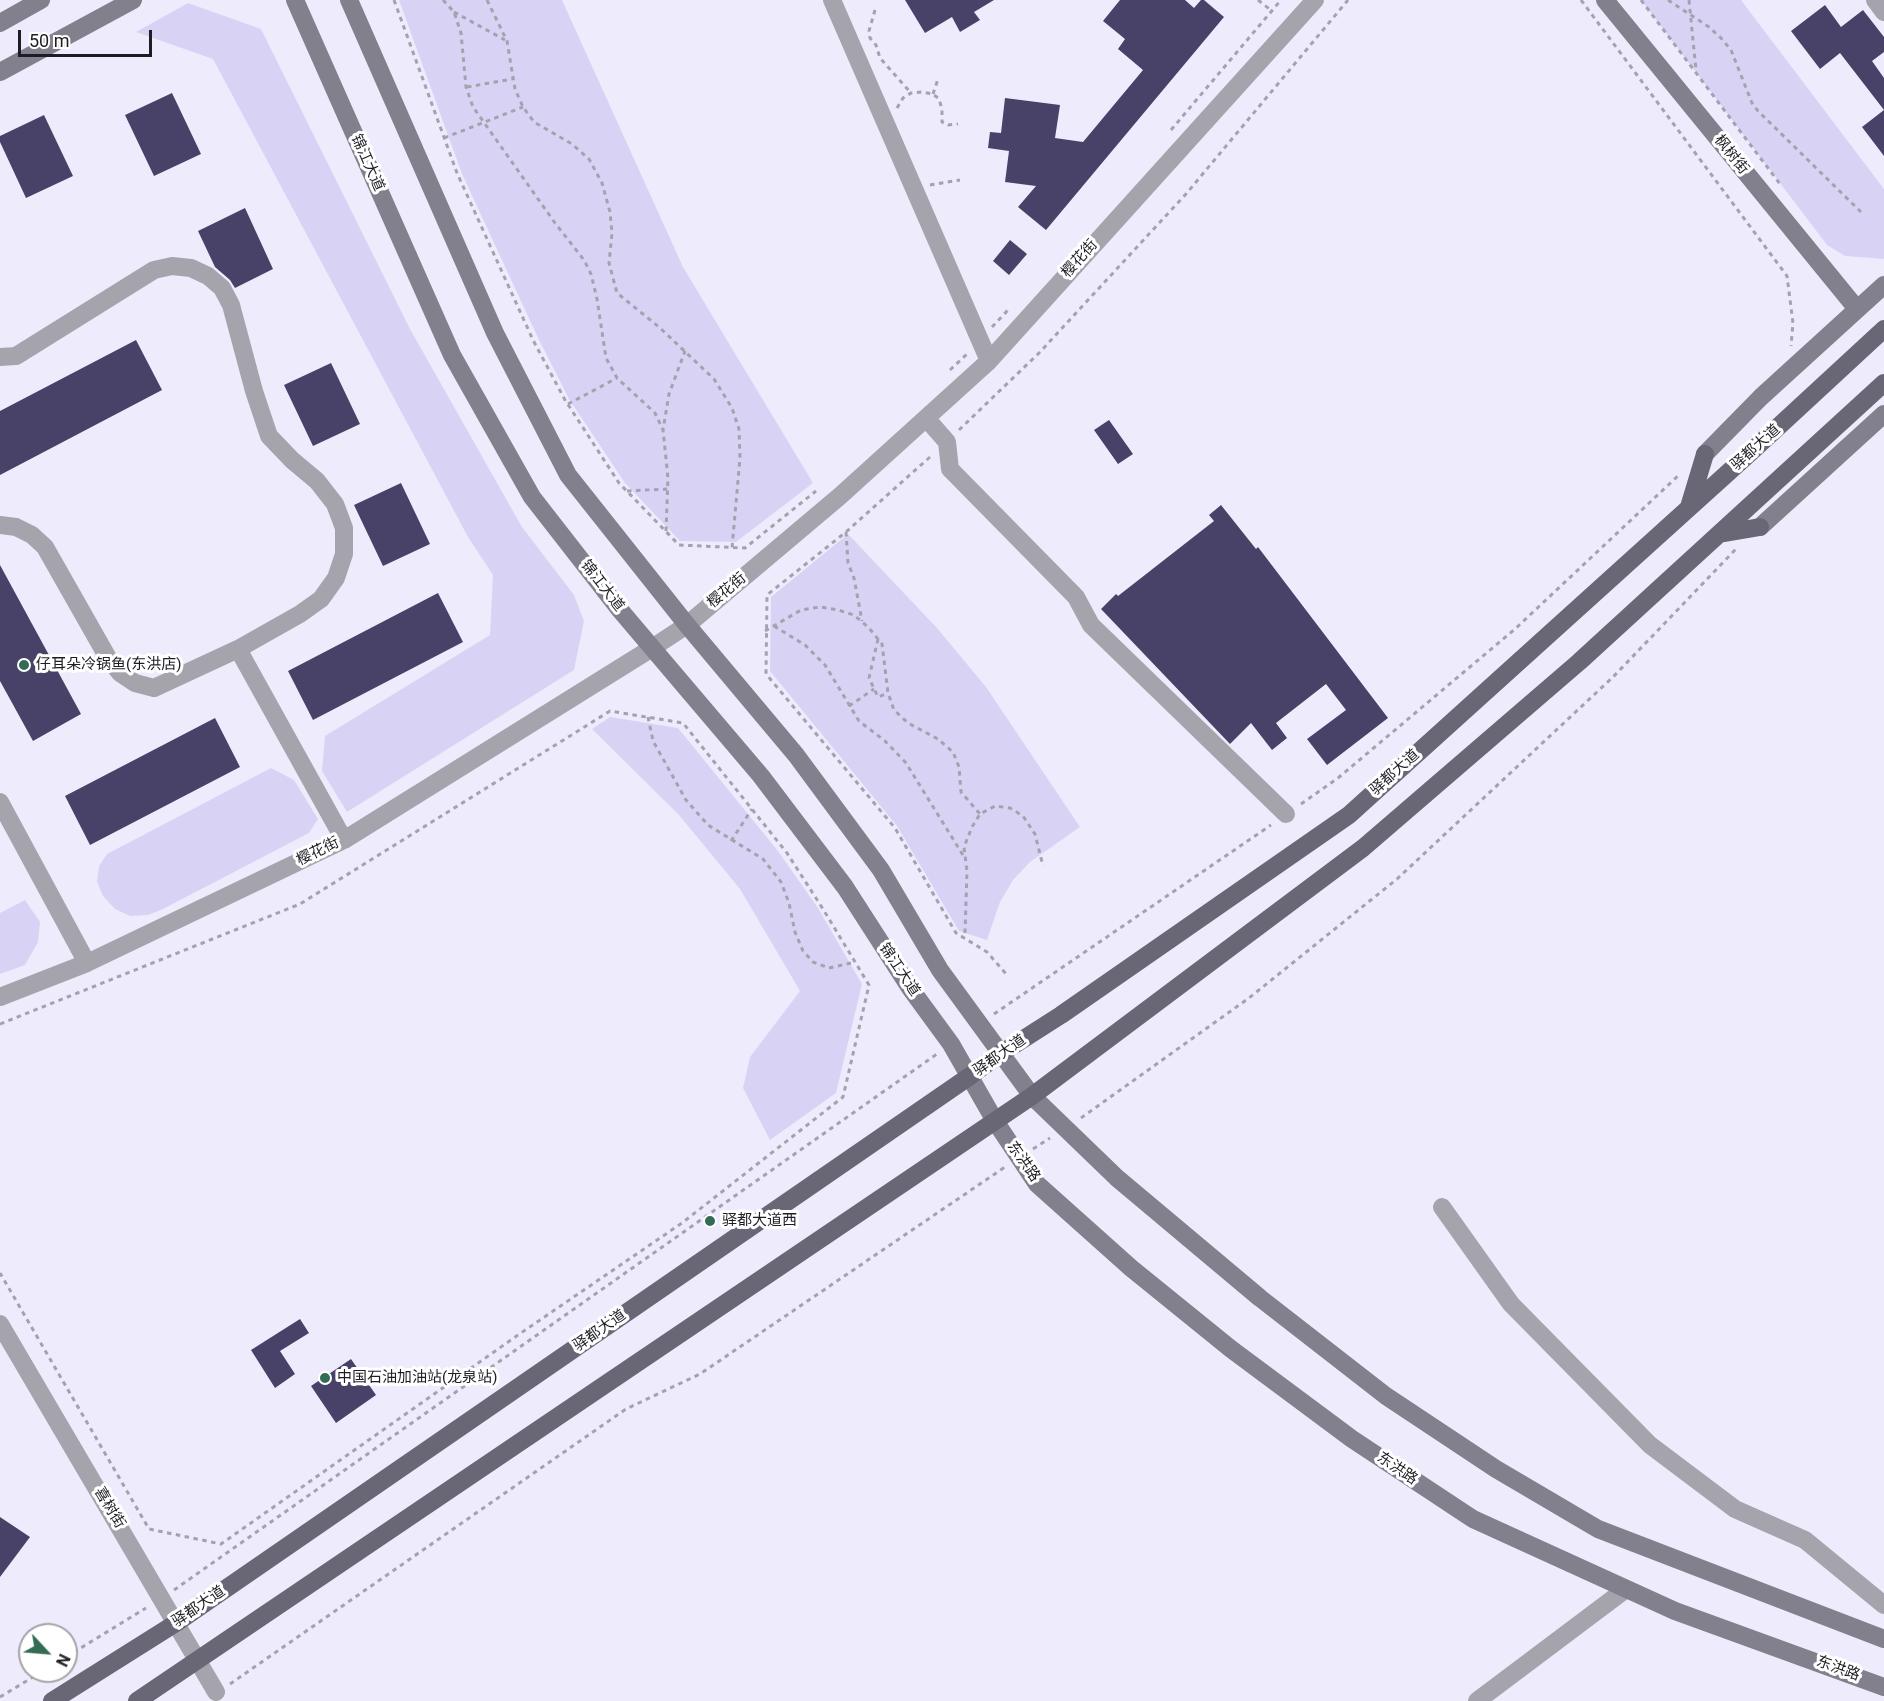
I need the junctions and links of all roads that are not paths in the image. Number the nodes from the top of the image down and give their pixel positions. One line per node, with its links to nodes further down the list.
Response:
1 (41, 0): 10 (street)
2 (133, 0): 11 (street)
3 (295, 0): 26 (street, 锦江大道)
4 (349, 0): 25 (street)
5 (832, 0): 16 (street)
6 (1315, 0): 16 (street, 樱花街)
7 (1605, 0): 13 (street, 枫树街)
8 (1875, 0): 9 (street)
9 (1884, 12)
10 (0, 23)
11 (0, 72)
12 (1884, 285): 13 (street)
13 (1857, 309): 20 (street)
14 (1884, 329): 21 (main road, 驿都大道)
15 (0, 357): 27 (street)
16 (989, 362): 19 (street, 樱花街)
17 (1884, 383): 24 (main road)
18 (1884, 414): 23 (street)
19 (926, 418): 25 (street, 樱花街); 29 (street)
20 (1705, 454): 21 (main road)
21 (1689, 508): 33 (main road, 驿都大道)
22 (0, 525): 27 (street)
23 (1760, 527): 24 (main road)
24 (1719, 534): 35 (main road)
25 (687, 625): 26 (street, 樱花街); 33 (street)
26 (652, 648): 30 (street, 樱花街); 34 (street, 锦江大道)
27 (238, 649): 30 (street)
28 (0, 802): 31 (street)
29 (1286, 814)
30 (344, 840): 31 (street, 樱花街)
31 (87, 963): 32 (street, 樱花街)
32 (0, 997)
33 (999, 1054): 34 (main road, 驿都大道); 35 (street)
34 (970, 1076): 36 (street, 锦江大道); 41 (main road, 驿都大道)
35 (1032, 1096): 36 (main road); 42 (street)
36 (995, 1121): 39 (street, 东洪路); 43 (main road)
37 (1442, 1207): 40 (street)
38 (0, 1324): 41 (street, 喜树街)
39 (1626, 1589): 44 (street, 东洪路); 48 (street)
40 (1884, 1605)
41 (176, 1623): 43 (street, 喜树街); 46 (main road, 驿都大道)
42 (1884, 1639)
43 (198, 1661): 45 (street, 喜树街); 47 (main road)
44 (1884, 1687)
45 (216, 1692)
46 (52, 1701)
47 (137, 1701)
48 (1477, 1701)

